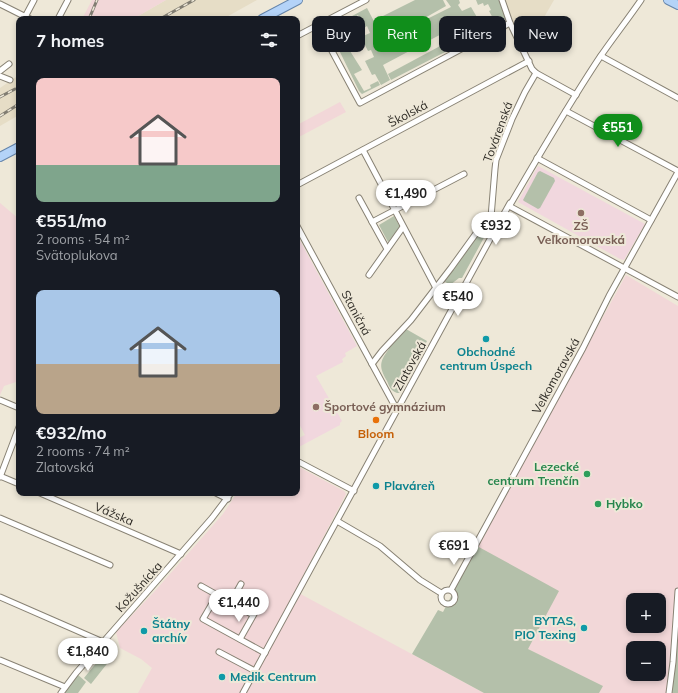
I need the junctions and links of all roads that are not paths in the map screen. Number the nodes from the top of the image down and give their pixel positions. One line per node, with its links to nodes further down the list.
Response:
1 (34, 0): 11 (street)
2 (68, 0): 12 (street)
3 (298, 0): 13 (main road)
4 (366, 0): 14 (street)
5 (502, 0): 15 (street)
6 (641, 0): 19 (street, Zlatovská)
7 (668, 0): 9 (main road)
8 (0, 4): 10 (street)
9 (678, 5)
10 (24, 16)
11 (29, 16)
12 (60, 16)
13 (268, 16)
14 (335, 16)
15 (510, 23): 18 (street); 20 (street)
16 (312, 28): 17 (street)
17 (300, 34)
18 (333, 52)
19 (601, 56): 26 (street, Zlatovská); 27 (street)
20 (529, 61): 23 (street); 30 (street, Školská)
21 (9, 64): 22 (street)
22 (0, 71)
23 (536, 73): 26 (street); 41 (street, Továrenská)
24 (0, 76): 25 (street)
25 (10, 80)
26 (576, 95): 28 (street, Zlatovská)
27 (678, 98)
28 (566, 111): 32 (street, Zlatovská); 33 (street)
29 (16, 150): 31 (main road)
30 (363, 150): 35 (street, Školská); 38 (street)
31 (0, 158)
32 (537, 158): 37 (street, Zlatovská); 39 (street)
33 (678, 171): 39 (street, Veľkomoravská)
34 (464, 174): 38 (street)
35 (300, 183)
36 (359, 198): 40 (street)
37 (509, 206): 43 (street, Zlatovská); 46 (street)
38 (394, 210): 40 (street); 42 (street)
39 (651, 220): 46 (street, Veľkomoravská)
40 (372, 222): 45 (street)
41 (486, 223): 43 (street); 48 (street, Továrenská)
42 (403, 227): 45 (street); 48 (street)
43 (495, 230): 53 (street, Zlatovská)
44 (300, 232): 50 (street, Staničná)
45 (387, 249): 47 (street)
46 (625, 268): 49 (street); 68 (street, Veľkomoravská)
47 (369, 275)
48 (436, 288): 50 (street, Továrenská)
49 (678, 297)
50 (372, 364): 53 (street, Staničná)
51 (0, 400): 52 (street)
52 (16, 407)
53 (397, 410): 58 (street, Zlatovská)
54 (16, 435): 56 (street)
55 (300, 463): 58 (street)
56 (0, 476): 57 (street)
57 (16, 483)
58 (354, 491): 63 (street, Zlatovská)
59 (47, 496): 64 (street, Vážska)
60 (223, 496): 61 (street)
61 (228, 498): 64 (street, Kožušnícka)
62 (0, 518): 65 (street)
63 (337, 521): 70 (street); 81 (street, Zlatovská)
64 (181, 554): 79 (street, Kožušnícka)
65 (110, 565)
66 (241, 584): 75 (street)
67 (201, 586): 72 (street)
68 (451, 590): 70 (street); 70 (street)
69 (678, 591): 87 (street)
70 (441, 593)
71 (250, 594): 76 (street)
72 (217, 595): 75 (street); 78 (street)
73 (0, 596): 79 (street)
74 (262, 600): 77 (street)
75 (231, 602): 76 (street)
76 (241, 608): 77 (street)
77 (253, 615): 78 (street)
78 (240, 639): 81 (street)
79 (102, 642): 84 (street, Kožušnícka)
80 (219, 652): 83 (street)
81 (265, 653): 83 (street, Zlatovská)
82 (0, 660): 84 (street)
83 (255, 672): 86 (street, Zlatovská)
84 (65, 687): 85 (street, Kožušnícka)
85 (61, 693)
86 (243, 693)
87 (669, 693)

